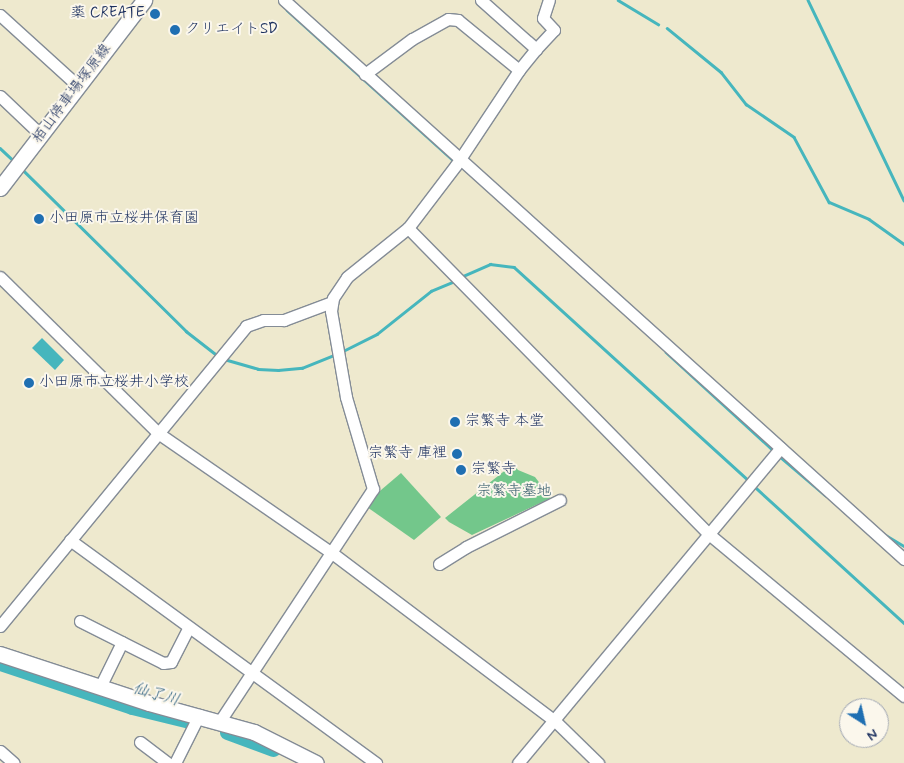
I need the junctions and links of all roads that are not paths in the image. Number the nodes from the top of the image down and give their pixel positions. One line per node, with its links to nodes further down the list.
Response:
1 (144, 0): 9 (main road, 栢山停車場塚原線)
2 (284, 0): 8 (street)
3 (481, 0): 6 (street)
4 (549, 0): 6 (street)
5 (0, 15): 9 (street)
6 (536, 49): 7 (street)
7 (519, 70): 8 (street); 12 (street)
8 (365, 74): 12 (street)
9 (78, 86): 11 (main road, 栢山停車場塚原線)
10 (0, 96): 11 (street)
11 (41, 135): 13 (main road, 栢山停車場塚原線)
12 (458, 160): 14 (street); 18 (street)
13 (0, 188)
14 (408, 228): 16 (street); 20 (street)
15 (0, 277): 17 (street)
16 (332, 302): 17 (street); 22 (street)
17 (158, 433): 21 (street); 22 (street)
18 (777, 452): 20 (street); 23 (street)
19 (560, 500): 24 (street)
20 (710, 535): 32 (street); 34 (street)
21 (70, 540): 26 (street); 27 (street)
22 (332, 553): 30 (street); 34 (street)
23 (904, 558)
24 (439, 564)
25 (80, 621): 28 (street)
26 (0, 626)
27 (189, 627): 28 (street); 30 (street)
28 (122, 642): 31 (street)
29 (2, 658): 31 (main road)
30 (251, 672): 35 (street); 42 (street)
31 (100, 687): 33 (main road)
32 (904, 696)
33 (198, 720): 35 (main road); 40 (street)
34 (554, 720): 43 (street); 44 (street)
35 (220, 722): 41 (main road)
36 (140, 742): 39 (street)
37 (0, 751): 38 (street)
38 (14, 763)
39 (168, 763)
40 (175, 763)
41 (316, 763)
42 (376, 763)
43 (518, 763)
44 (598, 763)

